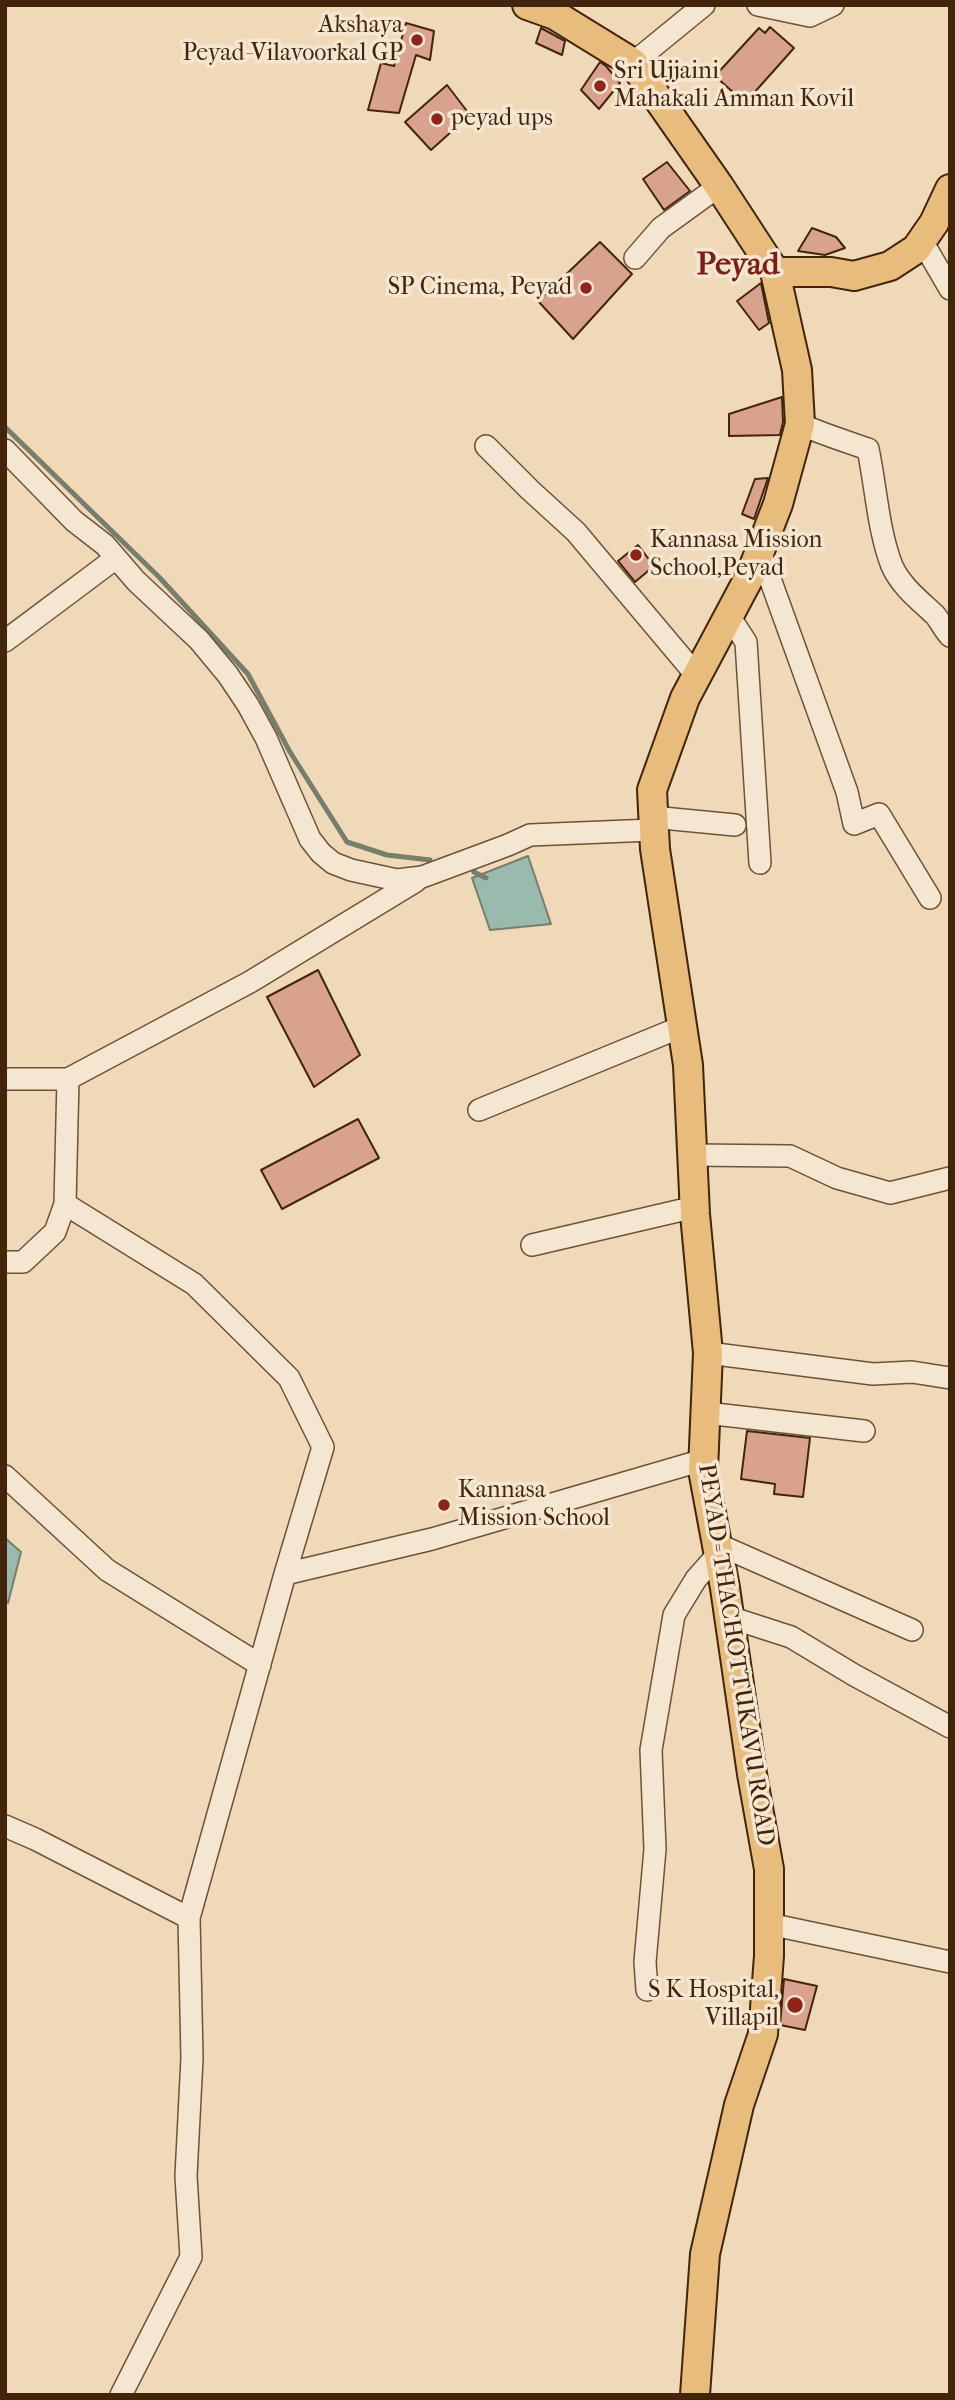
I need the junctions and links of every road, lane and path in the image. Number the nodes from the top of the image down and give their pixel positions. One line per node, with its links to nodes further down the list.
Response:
1 (527, 5): 5 (main road)
2 (704, 5): 5 (street)
3 (758, 5): 4 (street)
4 (834, 5)
5 (633, 62): 6 (main road)
6 (719, 186): 9 (street); 10 (main road)
7 (950, 189): 8 (main road)
8 (922, 241): 10 (main road); 11 (street)
9 (635, 258)
10 (775, 272): 12 (main road, PEYAD=THACHOTTUKAVU ROAD)
11 (950, 289)
12 (800, 424): 15 (main road, PEYAD=THACHOTTUKAVU ROAD); 18 (street)
13 (485, 446): 20 (street)
14 (5, 450): 16 (street)
15 (760, 551): 17 (main road, PEYAD=THACHOTTUKAVU ROAD); 25 (street)
16 (117, 558): 19 (street); 24 (street)
17 (729, 616): 20 (main road, PEYAD=THACHOTTUKAVU ROAD); 23 (street)
18 (945, 622)
19 (5, 641)
20 (697, 676): 21 (main road, PEYAD=THACHOTTUKAVU ROAD)
21 (652, 824): 22 (street); 24 (street); 26 (main road, PEYAD=THACHOTTUKAVU ROAD)
22 (735, 825)
23 (760, 863)
24 (422, 877): 28 (street)
25 (930, 898)
26 (681, 1027): 29 (street); 30 (main road, PEYAD=THACHOTTUKAVU ROAD)
27 (5, 1079): 28 (street)
28 (68, 1079): 32 (street)
29 (479, 1110)
30 (692, 1155): 31 (street); 33 (main road, PEYAD=THACHOTTUKAVU ROAD)
31 (950, 1178)
32 (65, 1204): 35 (street); 43 (street)
33 (695, 1207): 34 (street); 36 (main road, PEYAD=THACHOTTUKAVU ROAD)
34 (532, 1245)
35 (5, 1262)
36 (708, 1353): 37 (street); 38 (main road, PEYAD=THACHOTTUKAVU ROAD)
37 (950, 1378)
38 (706, 1413): 39 (street); 40 (main road, PEYAD=THACHOTTUKAVU ROAD)
39 (864, 1431)
40 (703, 1460): 42 (main road, PEYAD=THACHOTTUKAVU ROAD); 43 (street)
41 (5, 1475): 46 (street)
42 (718, 1548): 44 (main road, PEYAD=THACHOTTUKAVU ROAD); 45 (street); 52 (street)
43 (285, 1574): 46 (street)
44 (729, 1617): 47 (street); 50 (main road, PEYAD=THACHOTTUKAVU ROAD)
45 (912, 1630)
46 (260, 1665): 49 (street)
47 (950, 1727)
48 (5, 1826): 49 (street)
49 (189, 1918): 53 (street)
50 (769, 1924): 51 (street); 54 (main road, PEYAD=THACHOTTUKAVU ROAD)
51 (950, 1962)
52 (647, 1990)
53 (121, 2395)
54 (695, 2395)

